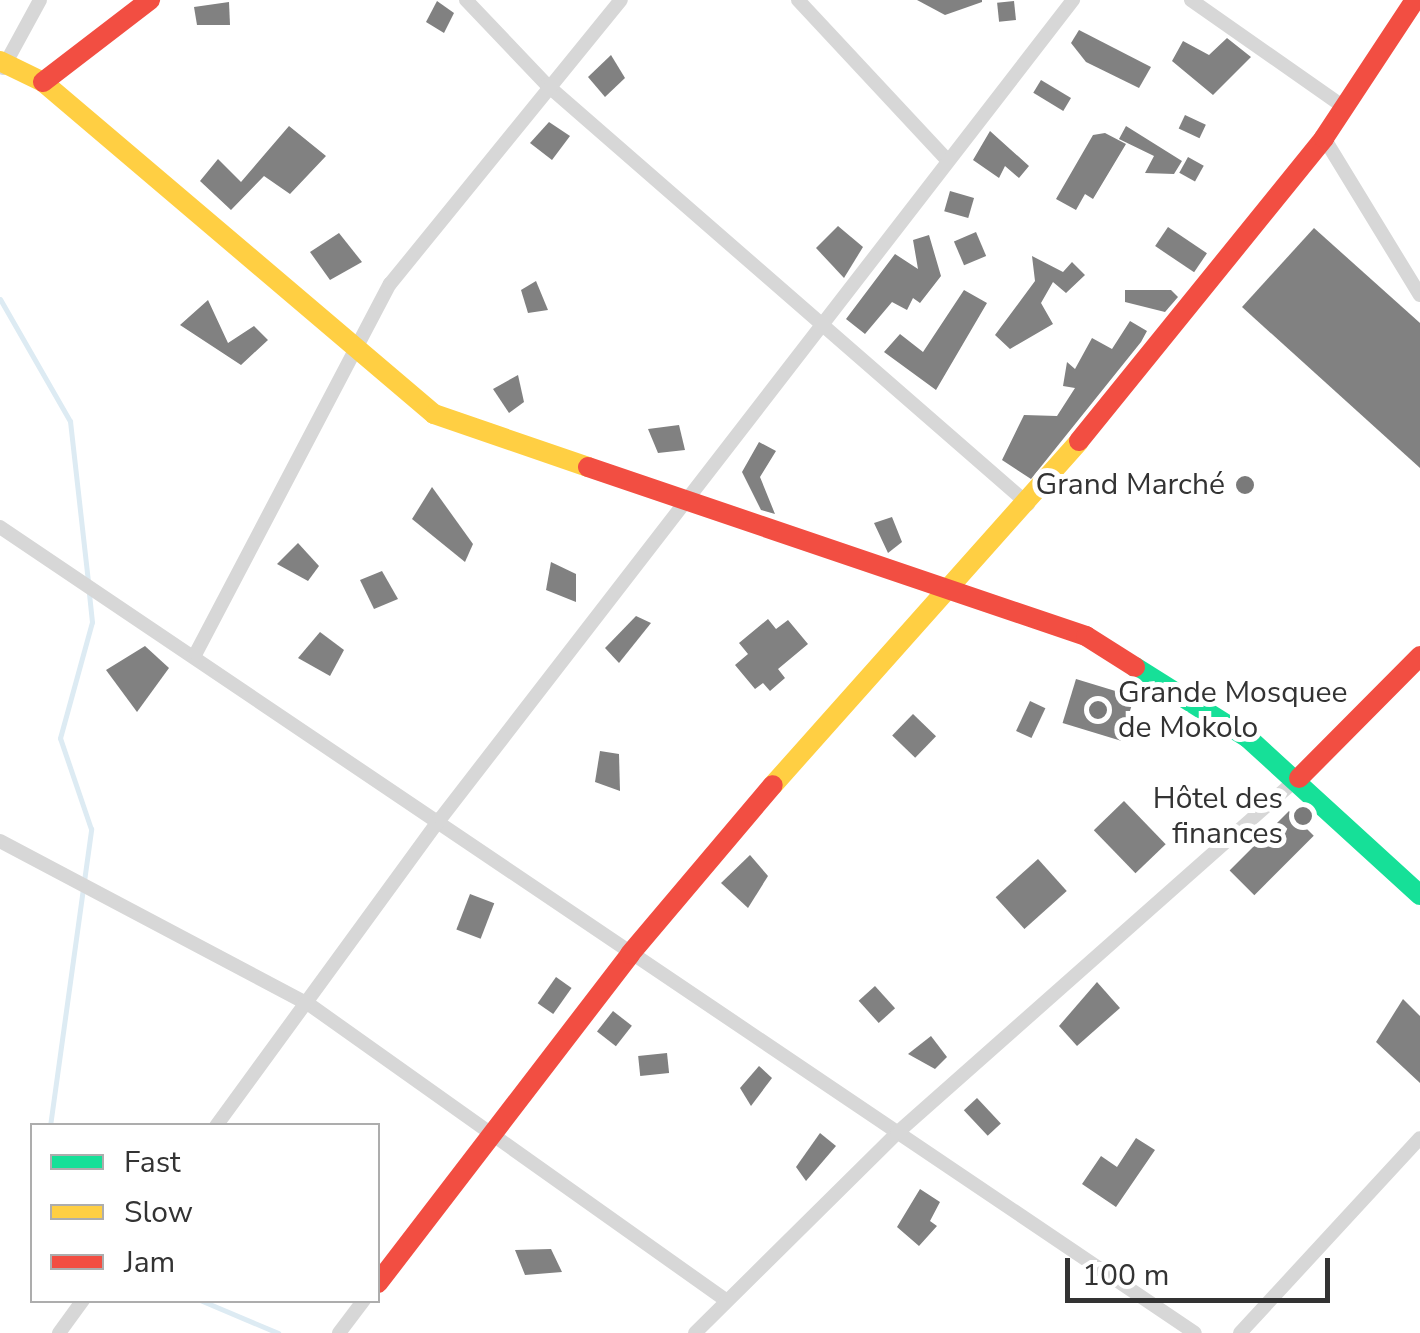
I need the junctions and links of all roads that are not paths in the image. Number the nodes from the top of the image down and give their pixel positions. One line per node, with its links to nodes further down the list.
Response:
1 (40, 0): 9 (street)
2 (150, 0): 10 (street)
3 (466, 0): 11 (street)
4 (620, 0): 11 (street)
5 (798, 0): 14 (street)
6 (1073, 0): 14 (street)
7 (1191, 0): 12 (street)
8 (1415, 0): 12 (street)
9 (2, 66): 10 (street)
10 (43, 82): 17 (street)
11 (547, 85): 16 (street); 17 (street)
12 (1344, 107): 13 (street)
13 (1324, 138): 15 (street); 19 (street)
14 (948, 161): 16 (street)
15 (1420, 296)
16 (822, 323): 18 (street); 19 (street)
17 (352, 350): 18 (street); 22 (street)
18 (683, 502): 21 (street); 25 (street)
19 (1028, 504): 21 (street)
20 (0, 527): 22 (street)
21 (943, 586): 24 (street); 28 (street)
22 (196, 654): 25 (street)
23 (1420, 656): 24 (street)
24 (1299, 778): 27 (street); 32 (street)
25 (441, 818): 28 (street); 29 (street)
26 (3, 848): 29 (street)
27 (1420, 896)
28 (630, 954): 31 (street); 32 (street)
29 (310, 1004): 30 (street); 31 (street)
30 (218, 1123)
31 (493, 1130): 34 (street); 35 (street)
32 (898, 1133): 35 (street); 41 (street)
33 (1420, 1138): 42 (street)
34 (380, 1280)
35 (727, 1301): 40 (street)
36 (80, 1303): 38 (street)
37 (362, 1303): 39 (street)
38 (59, 1333)
39 (340, 1333)
40 (695, 1333)
41 (1195, 1333)
42 (1240, 1333)

